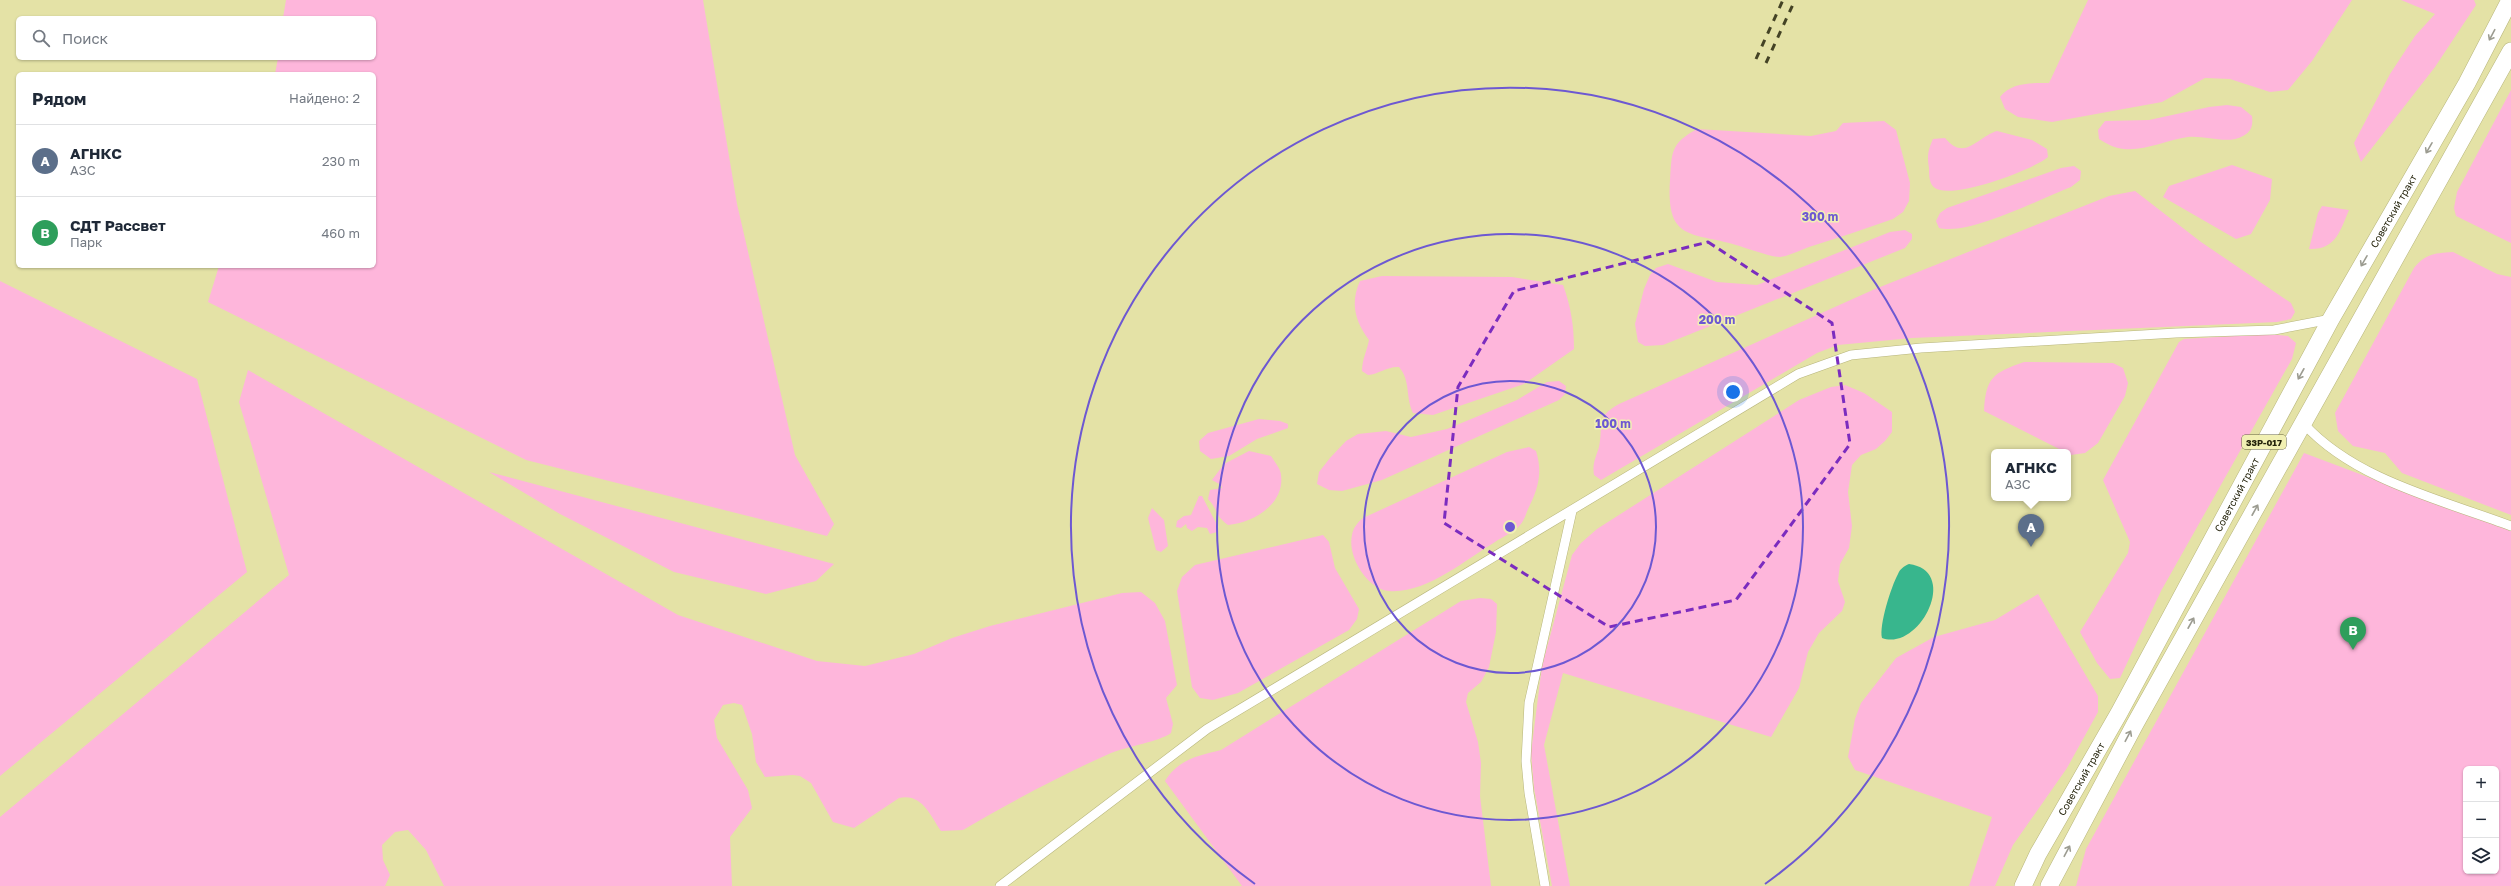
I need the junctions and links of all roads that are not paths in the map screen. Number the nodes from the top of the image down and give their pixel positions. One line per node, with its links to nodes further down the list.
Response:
1 (2510, 0): 3 (highway, Советский тракт / 33Р-017, one-way to 3)
2 (2511, 51): 4 (highway, Советский тракт / 33Р-017)
3 (2331, 319): 5 (street); 9 (highway, Советский тракт / 33Р-017, one-way to 9)
4 (2304, 424): 6 (street); 10 (highway, Советский тракт / 33Р-017, one-way to 4)
5 (1572, 511): 7 (street); 8 (street)
6 (2511, 526)
7 (1000, 886)
8 (1545, 886)
9 (2023, 886)
10 (2049, 886)

